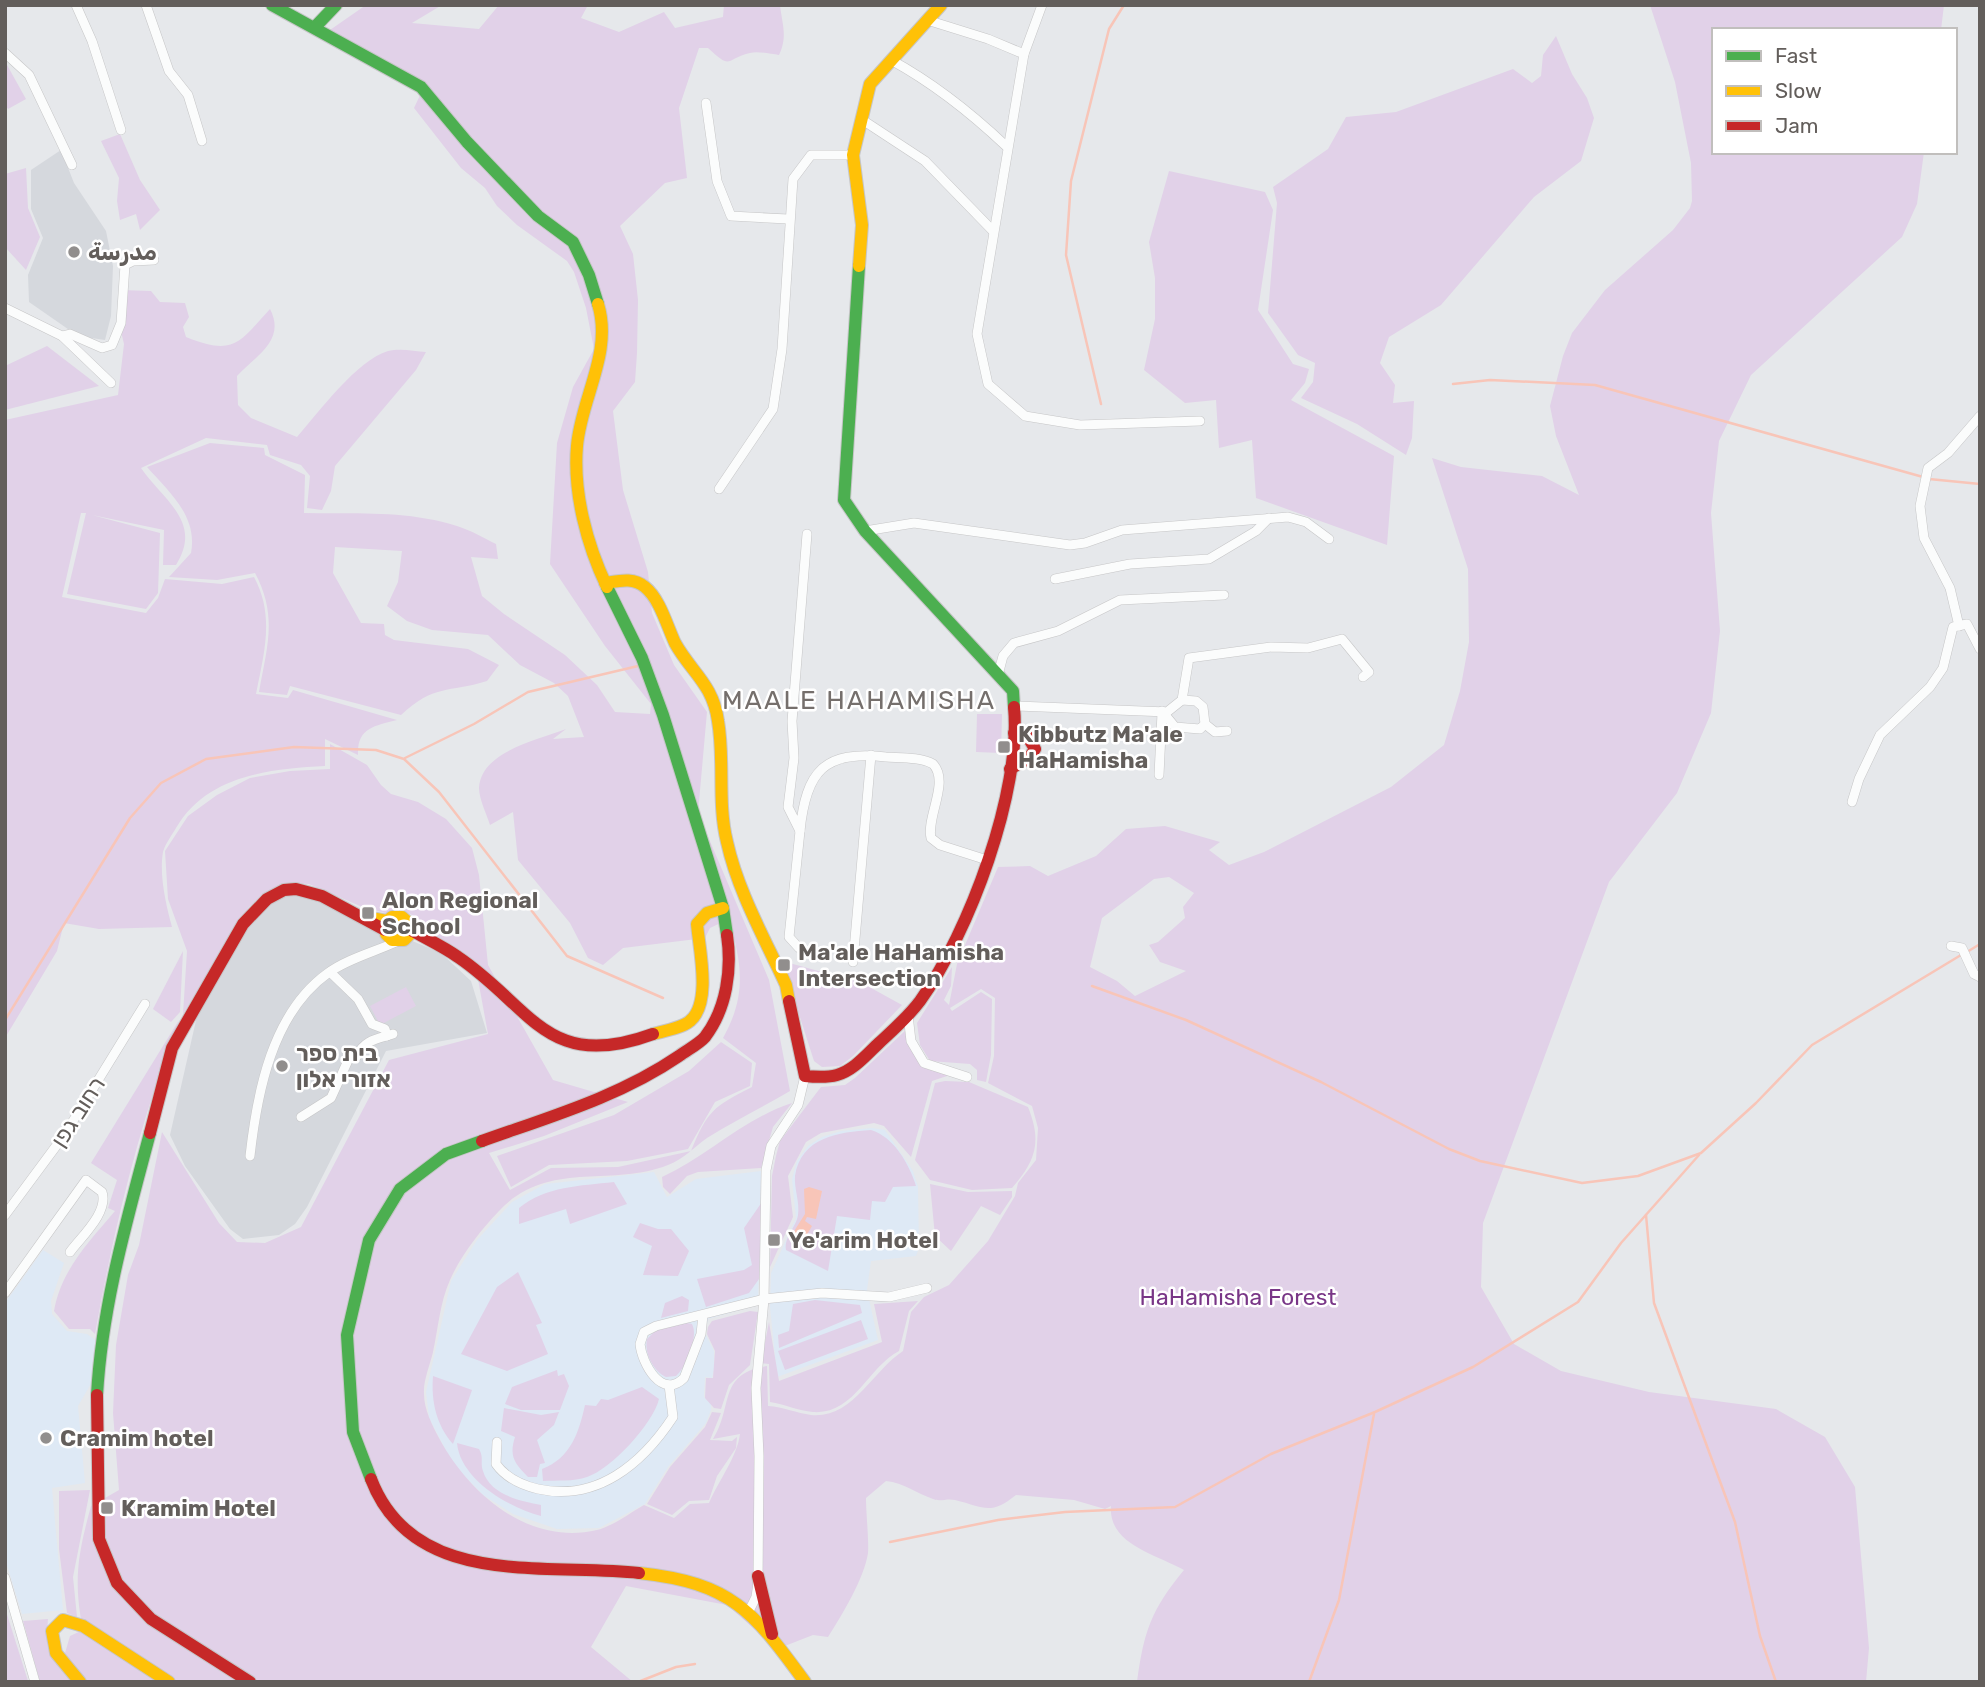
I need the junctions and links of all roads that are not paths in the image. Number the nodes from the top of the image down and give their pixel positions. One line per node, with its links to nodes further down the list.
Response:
1 (76, 5): 14 (street)
2 (146, 5): 15 (street)
3 (272, 5): 8 (main road)
4 (336, 5): 8 (main road)
5 (940, 5): 7 (main road)
6 (1042, 5): 10 (street)
7 (927, 20): 10 (street); 11 (main road)
8 (315, 27): 33 (main road)
9 (5, 54): 18 (street)
10 (1024, 54): 16 (street)
11 (891, 60): 13 (main road); 16 (street)
12 (706, 103): 19 (street)
13 (861, 119): 17 (main road); 20 (street)
14 (121, 130)
15 (202, 141)
16 (1006, 146): 20 (street)
17 (853, 155): 19 (street); 29 (main road)
18 (72, 165)
19 (788, 219): 27 (street)
20 (993, 231): 26 (street)
21 (154, 260): 23 (street)
22 (5, 308): 23 (street)
23 (62, 336): 24 (street)
24 (111, 383)
25 (1980, 416): 35 (street)
26 (1200, 421)
27 (719, 489)
28 (1269, 518): 29 (street); 31 (street); 32 (street)
29 (865, 531): 37 (main road)
30 (807, 534): 49 (street)
31 (1329, 539)
32 (1055, 579)
33 (605, 583): 51 (main road); 61 (main road)
34 (1224, 595): 37 (street)
35 (1958, 626): 36 (street); 48 (street)
36 (1980, 649)
37 (998, 675): 40 (main road)
38 (1363, 677): 39 (street)
39 (1182, 700): 41 (street); 42 (street)
40 (1017, 706): 41 (street); 44 (main road)
41 (1162, 711): 42 (street); 47 (street)
42 (1205, 724): 43 (street)
43 (1227, 731)
44 (1014, 733): 46 (main road); 46 (main road)
45 (871, 755): 49 (street); 50 (street); 56 (street)
46 (1010, 769): 50 (main road)
47 (1159, 775)
48 (1852, 802)
49 (800, 831): 55 (street)
50 (987, 860): 60 (main road)
51 (723, 908): 53 (main road); 75 (main road)
52 (386, 926): 53 (main road); 53 (main road); 80 (main road)
53 (404, 937): 57 (street)
54 (1951, 946): 58 (street)
55 (799, 948)
56 (853, 962)
57 (330, 972): 63 (street); 64 (street)
58 (1980, 977)
59 (145, 1004): 65 (street, רחוב גפן)
60 (908, 1015): 61 (main road); 62 (street)
61 (805, 1076): 69 (street)
62 (967, 1077)
63 (301, 1117)
64 (250, 1156)
65 (5, 1215)
66 (71, 1252): 68 (street)
67 (928, 1288): 69 (street)
68 (5, 1293)
69 (764, 1299): 70 (street); 73 (street)
70 (703, 1315): 71 (street); 71 (street)
71 (669, 1385): 72 (street)
72 (497, 1442)
73 (758, 1576): 75 (street); 76 (main road)
74 (5, 1578): 77 (street)
75 (748, 1613): 76 (main road)
76 (775, 1642): 81 (main road)
77 (35, 1682)
78 (80, 1682): 79 (main road)
79 (169, 1682)
80 (250, 1682)
81 (805, 1682)

